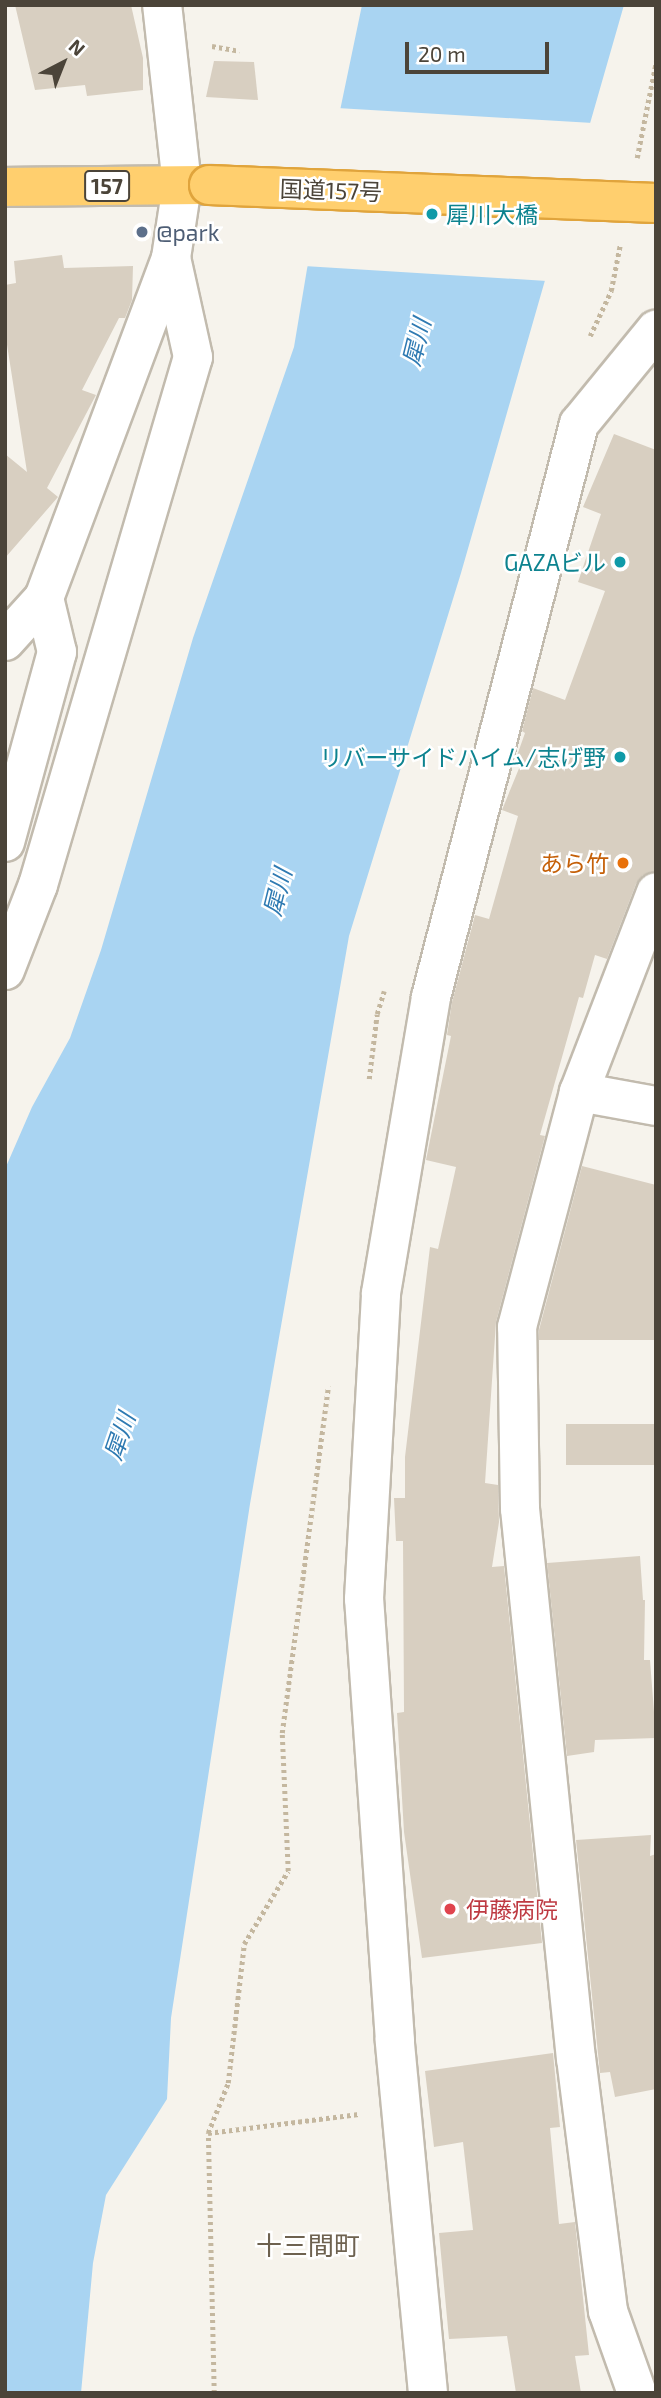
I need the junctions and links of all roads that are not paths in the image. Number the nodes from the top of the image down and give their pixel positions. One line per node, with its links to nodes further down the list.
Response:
1 (162, 5): 2 (street)
2 (196, 185): 3 (highway, 国道157号 / 157); 4 (highway, 国道157号 / 157, bridge); 5 (street)
3 (5, 187)
4 (656, 203)
5 (171, 258): 7 (street); 11 (street)
6 (656, 330): 14 (street)
7 (44, 598): 8 (street); 9 (street)
8 (5, 641)
9 (5, 842)
10 (656, 892): 12 (street)
11 (5, 970)
12 (579, 1092): 13 (street); 15 (street)
13 (656, 1106)
14 (428, 2393)
15 (637, 2393)

